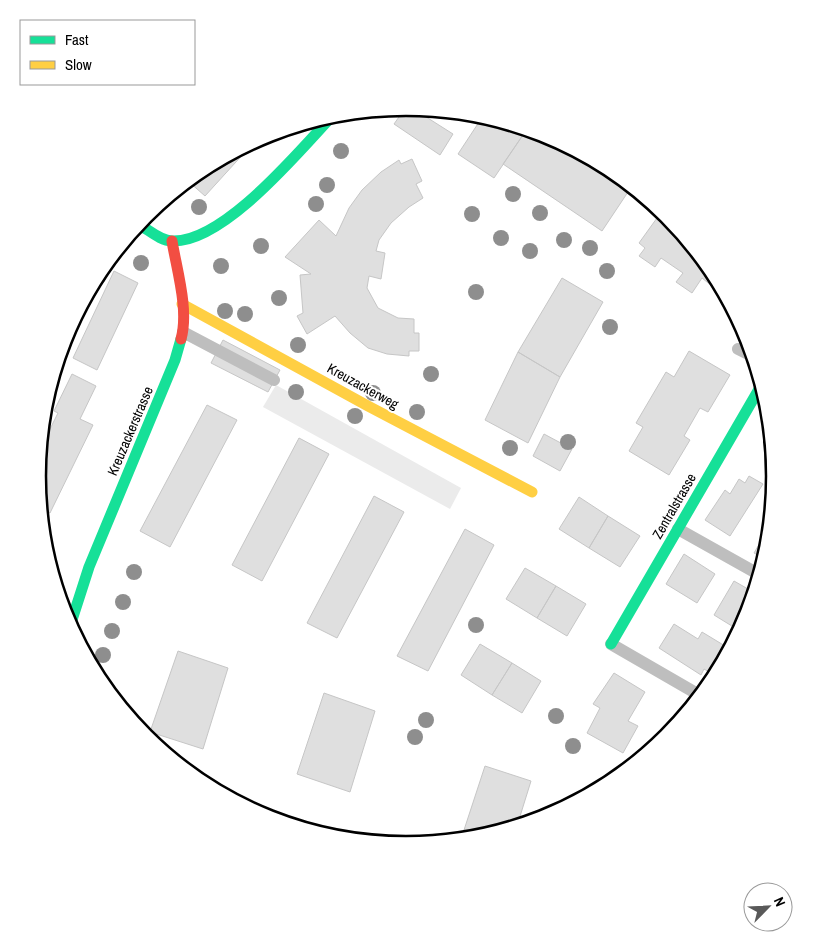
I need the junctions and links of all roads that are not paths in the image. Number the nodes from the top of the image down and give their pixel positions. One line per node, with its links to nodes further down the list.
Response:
1 (322, 126): 3 (street)
2 (146, 228): 3 (street)
3 (172, 241): 4 (street, Kreuzackerstrasse)
4 (182, 304): 5 (street, Kreuzackerstrasse); 10 (street, Kreuzackerweg)
5 (183, 332): 8 (lane); 13 (street, Kreuzackerstrasse)
6 (738, 349): 7 (lane)
7 (745, 352)
8 (274, 380)
9 (757, 393): 11 (street, Zentralstrasse)
10 (532, 492)
11 (678, 529): 12 (lane); 14 (street, Zentralstrasse)
12 (753, 571)
13 (74, 614)
14 (611, 644): 15 (lane)
15 (694, 692)

